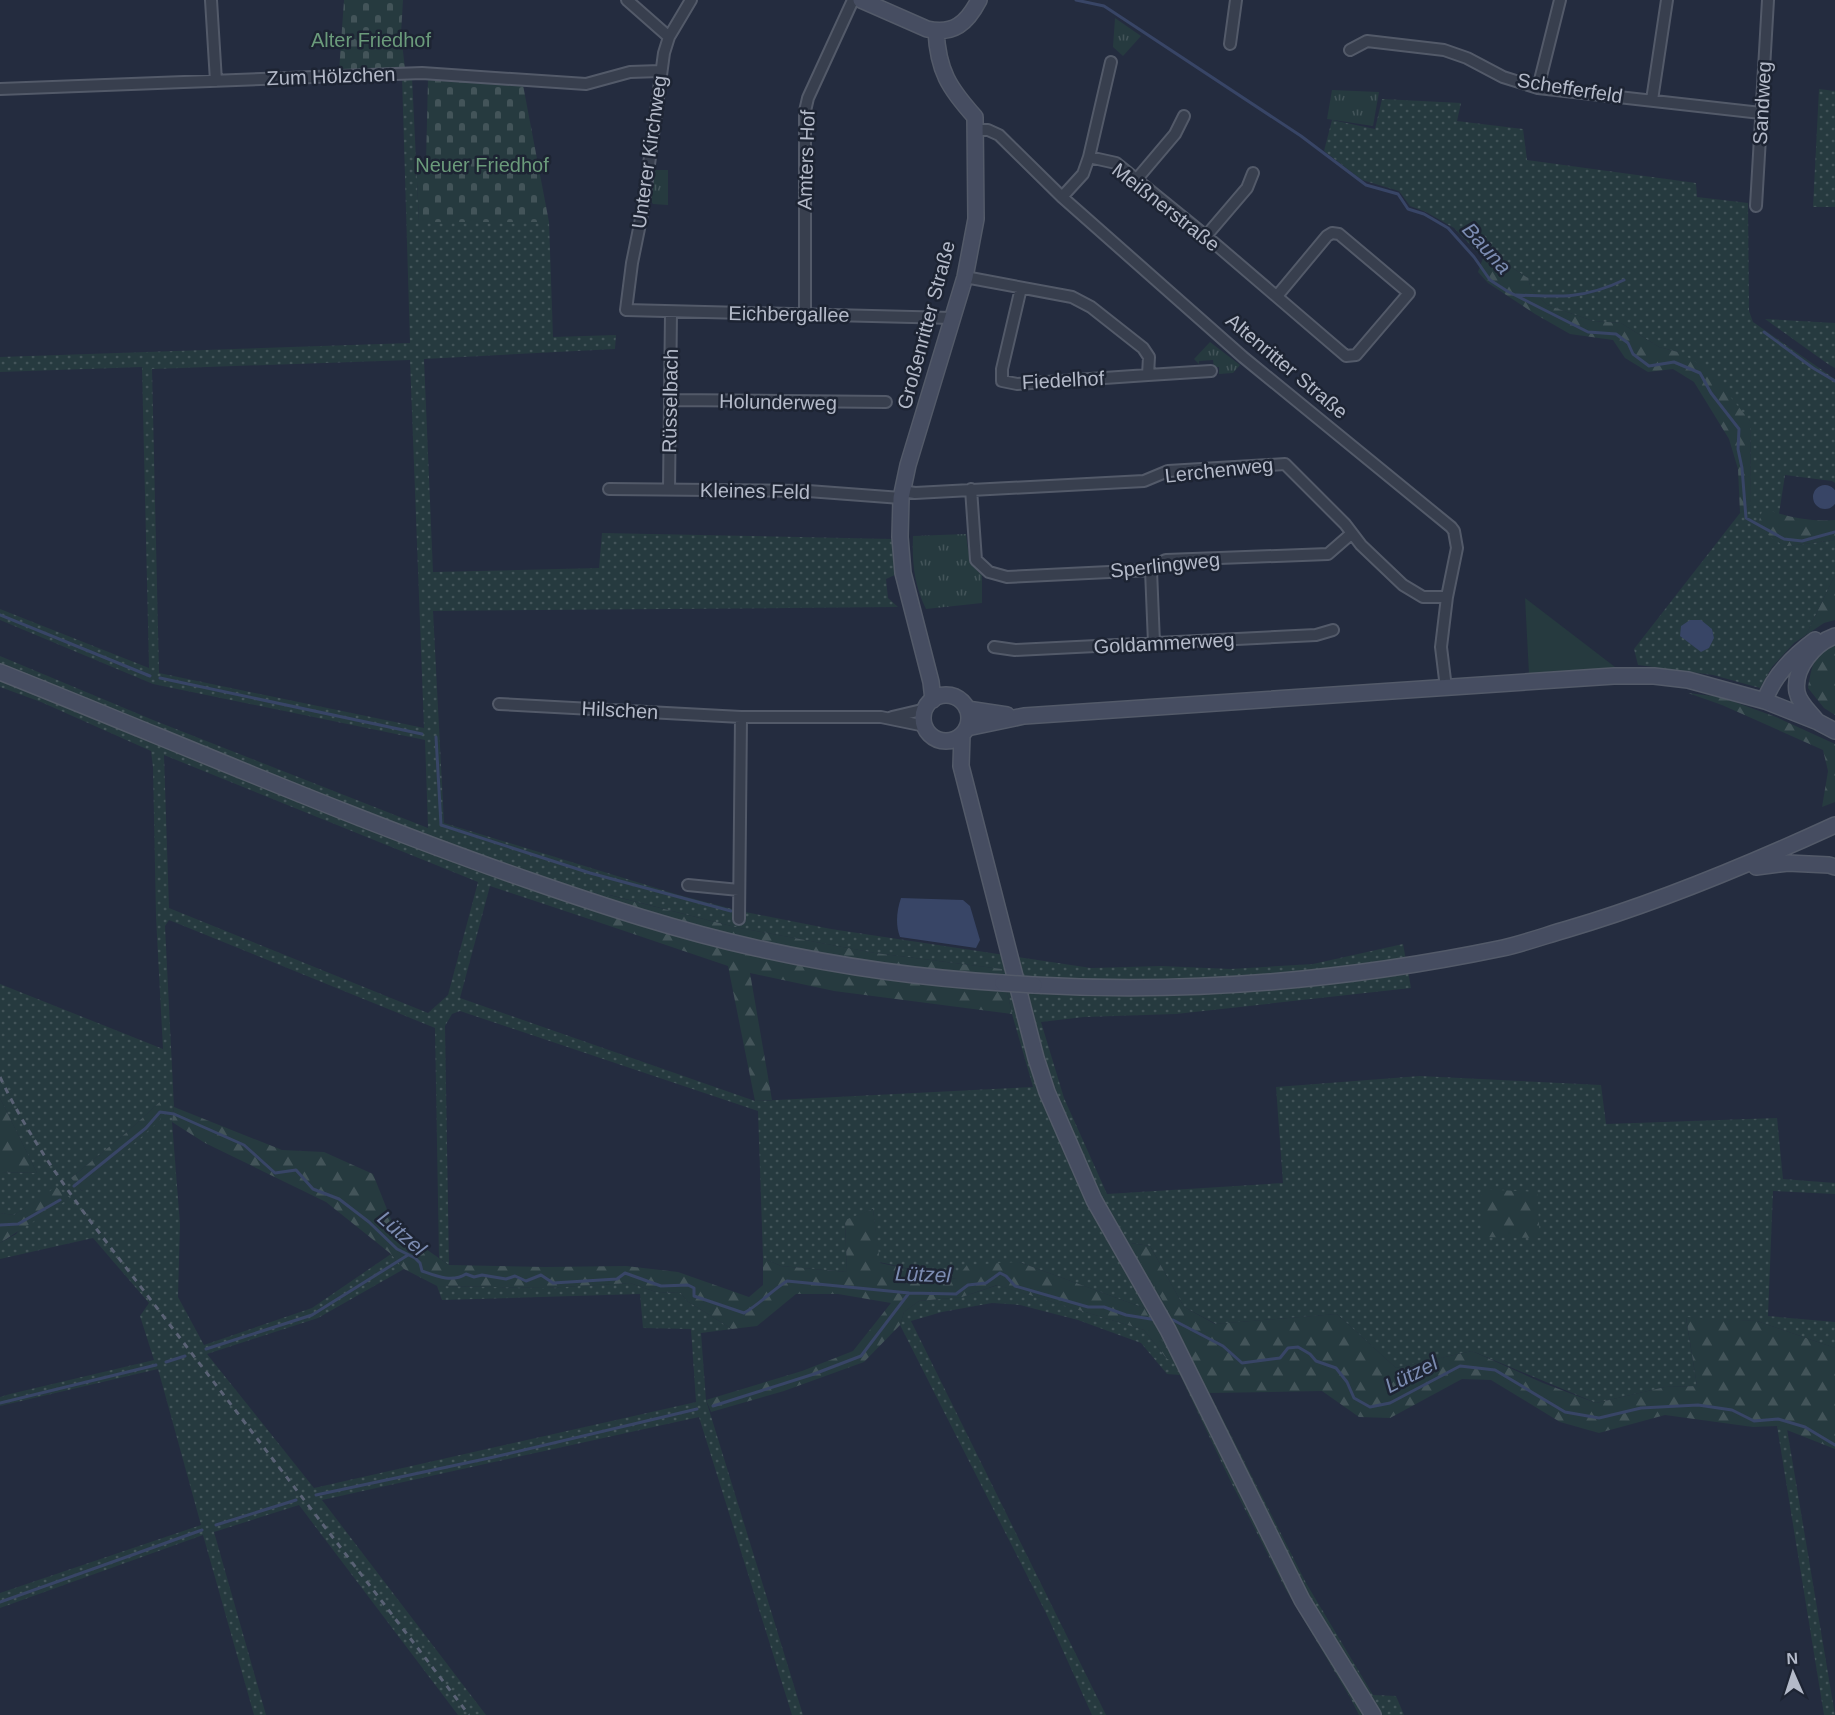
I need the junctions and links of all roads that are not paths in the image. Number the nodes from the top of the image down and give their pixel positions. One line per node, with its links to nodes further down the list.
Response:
1 (211, 0): 17 (street)
2 (627, 0): 12 (street)
3 (691, 0): 12 (street, Unterer Kirchweg)
4 (853, 0): 35 (street, Amters Hof)
5 (861, 0): 11 (street)
6 (979, 0): 11 (street)
7 (1236, 0): 13 (street)
8 (1560, 0): 18 (street)
9 (1667, 0): 20 (street)
10 (1768, 0): 21 (street, Sandweg)
11 (936, 31): 23 (street)
12 (669, 37): 16 (street, Unterer Kirchweg)
13 (1230, 44)
14 (1350, 50): 18 (street, Schefferfeld)
15 (1111, 62): 24 (street)
16 (660, 71): 17 (street, Zum Hölzchen); 33 (street, Unterer Kirchweg)
17 (216, 81): 19 (street, Zum Hölzchen)
18 (1538, 88): 20 (street, Schefferfeld)
19 (0, 89)
20 (1652, 100): 21 (street, Schefferfeld)
21 (1761, 113): 28 (street, Sandweg)
22 (1184, 116): 26 (street)
23 (975, 124): 27 (street, Altenritter Straße); 30 (street, Großenritter Straße)
24 (1089, 157): 26 (street, Meißnerstraße); 27 (street, Meißnerstraße)
25 (1253, 173): 29 (street)
26 (1136, 180): 29 (street, Meißnerstraße)
27 (1062, 197): 47 (street, Altenritter Straße)
28 (1756, 206)
29 (1206, 236): 32 (street, Meißnerstraße)
30 (965, 276): 31 (street); 36 (street, Großenritter Straße)
31 (1021, 288): 38 (street); 38 (street, Fiedelhof)
32 (1277, 296): 32 (street, Meißnerstraße)
33 (626, 310): 34 (street, Eichbergallee)
34 (671, 312): 35 (street, Eichbergallee); 39 (street, Rüsselbach)
35 (805, 314): 36 (street, Eichbergallee)
36 (952, 318): 44 (street, Großenritter Straße)
37 (1211, 371): 38 (street, Fiedelhof)
38 (1148, 375)
39 (670, 400): 40 (street, Holunderweg); 43 (street, Rüsselbach)
40 (886, 402)
41 (609, 489): 43 (street, Kleines Feld)
42 (971, 489): 44 (street, Lerchenweg); 45 (street, Lerchenweg); 46 (street, Sperlingweg)
43 (669, 490): 44 (street, Kleines Feld)
44 (902, 495): 48 (street, Großenritter Straße)
45 (1352, 534): 46 (street, Sperlingweg); 47 (street, Lerchenweg)
46 (1151, 570): 52 (street)
47 (1447, 597): 56 (street, Altenritter Straße)
48 (911, 602): 57 (street, Großenritter Straße); 60 (street, Großenritter Straße)
49 (1333, 630): 52 (street, Goldammerweg)
50 (1835, 630): 58 (street)
51 (1835, 636): 55 (street)
52 (1154, 643): 53 (street, Goldammerweg)
53 (994, 647)
54 (0, 672): 73 (street, bridge)
55 (1797, 677): 58 (street); 65 (street)
56 (1446, 688): 58 (street); 62 (street)
57 (952, 696): 60 (street); 61 (street)
58 (1770, 703): 65 (street)
59 (500, 704): 63 (street, Hilschen)
60 (929, 705): 64 (street, Hilschen); 66 (street)
61 (967, 709): 62 (street); 68 (street)
62 (1024, 716): 68 (street)
63 (741, 717): 64 (street, Hilschen); 75 (street)
64 (888, 717): 66 (street, Hilschen)
65 (1818, 722): 67 (street)
66 (925, 726): 69 (street)
67 (1835, 731)
68 (964, 732): 69 (street); 70 (street)
69 (945, 741): 70 (street)
70 (961, 766): 77 (street)
71 (1835, 825): 73 (street)
72 (1835, 867): 73 (street)
73 (1741, 868)
74 (688, 885): 75 (street)
75 (739, 890): 76 (street)
76 (739, 919)
77 (1373, 1715)

